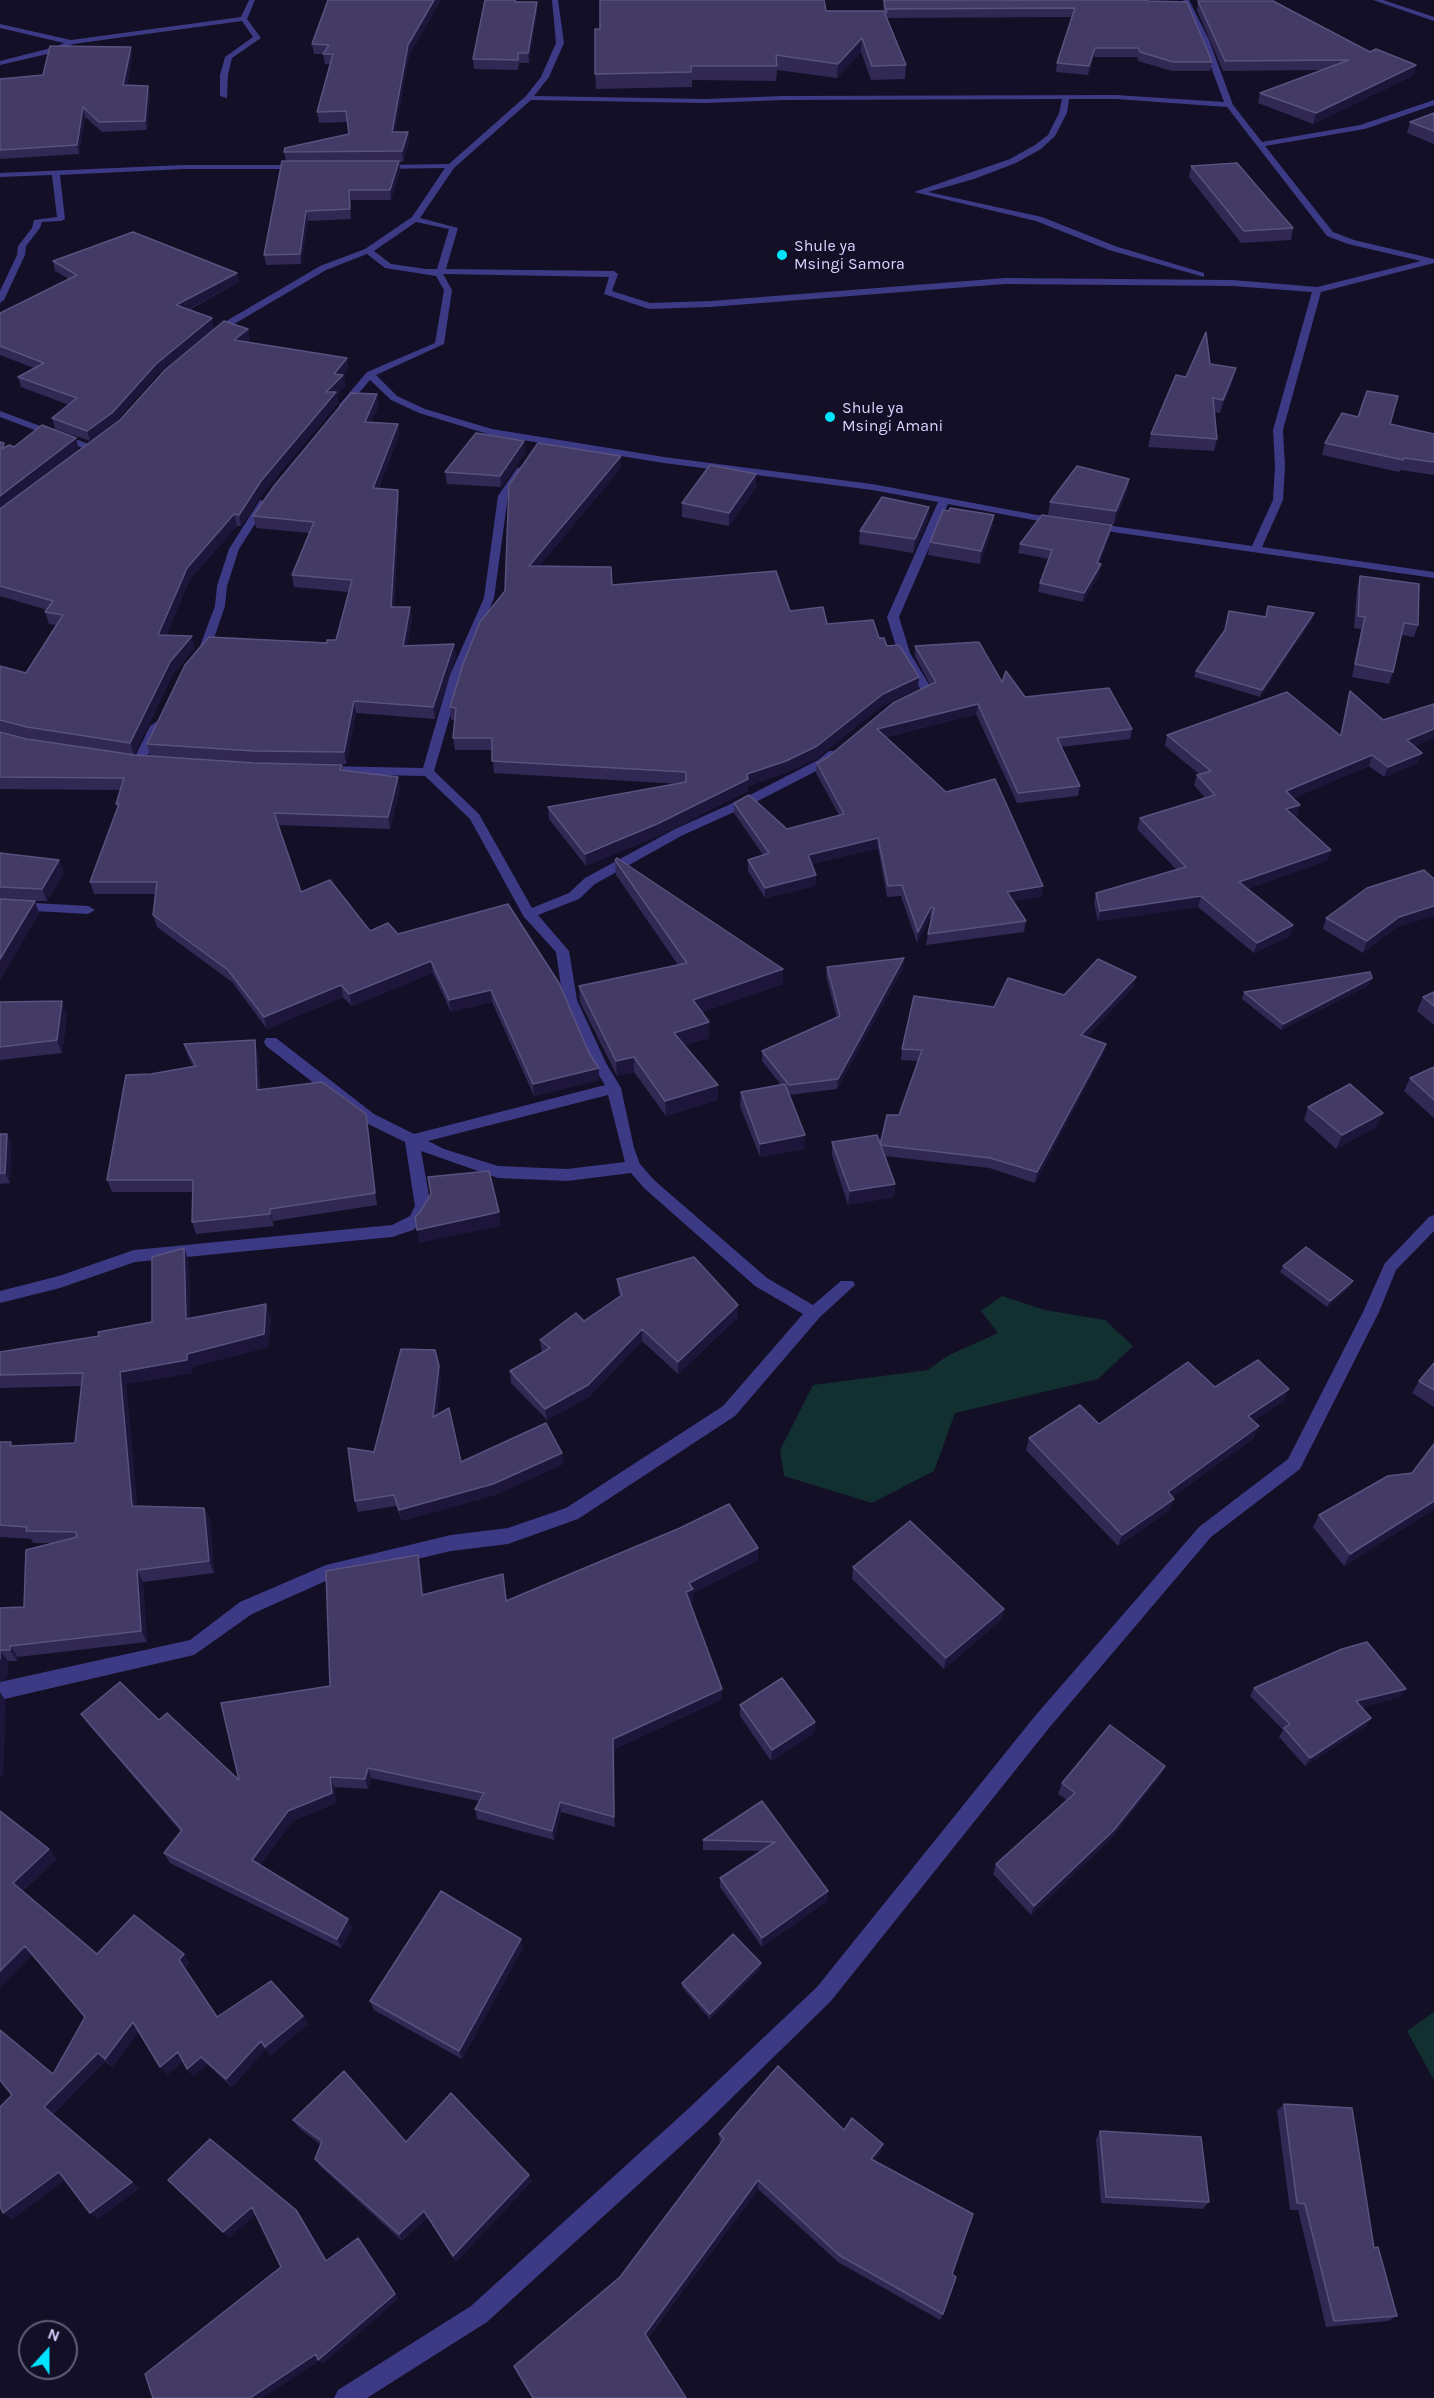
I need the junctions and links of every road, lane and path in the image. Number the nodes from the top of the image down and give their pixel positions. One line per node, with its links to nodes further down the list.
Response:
1 (252, 0): 5 (street)
2 (555, 0): 11 (street)
3 (1186, 0): 14 (street)
4 (1376, 0): 6 (street)
5 (244, 19): 8 (street); 10 (street)
6 (1434, 19)
7 (0, 26): 8 (street)
8 (71, 42): 9 (street)
9 (0, 63)
10 (224, 96)
11 (529, 98): 12 (street); 16 (street)
12 (1066, 98): 14 (street); 26 (street)
13 (1434, 102): 15 (street)
14 (1229, 105): 15 (street)
15 (1260, 145): 23 (street)
16 (452, 166): 18 (street); 21 (street)
17 (316, 167): 19 (street)
18 (372, 167)
19 (56, 172): 20 (street); 28 (street)
20 (0, 175)
21 (414, 219): 22 (street); 25 (street)
22 (368, 250): 24 (street); 29 (street)
23 (1434, 262): 27 (street)
24 (423, 272): 25 (street); 30 (street)
25 (441, 272): 26 (street)
26 (1233, 283): 27 (street)
27 (1317, 290): 39 (street)
28 (0, 300)
29 (208, 340)
30 (370, 374): 32 (street); 34 (street)
31 (0, 414): 33 (street)
32 (333, 419)
33 (100, 441)
34 (535, 449): 36 (street); 47 (street)
35 (270, 494): 41 (street)
36 (945, 499): 37 (street); 42 (street)
37 (1074, 524)
38 (1086, 525): 39 (street)
39 (1256, 548): 40 (street)
40 (1434, 575)
41 (193, 661)
42 (905, 703)
43 (160, 718): 45 (street)
44 (845, 745): 50 (street)
45 (140, 761)
46 (315, 770): 47 (street)
47 (428, 772): 50 (street)
48 (0, 905): 49 (street)
49 (88, 910)
50 (529, 914): 52 (street)
51 (271, 1042): 53 (street)
52 (614, 1088): 53 (street); 54 (street)
53 (412, 1140): 54 (street); 57 (street)
54 (634, 1167): 58 (street)
55 (1434, 1221): 60 (street)
56 (847, 1285): 58 (street)
57 (0, 1297)
58 (814, 1313): 59 (street)
59 (0, 1691)
60 (346, 2398)

